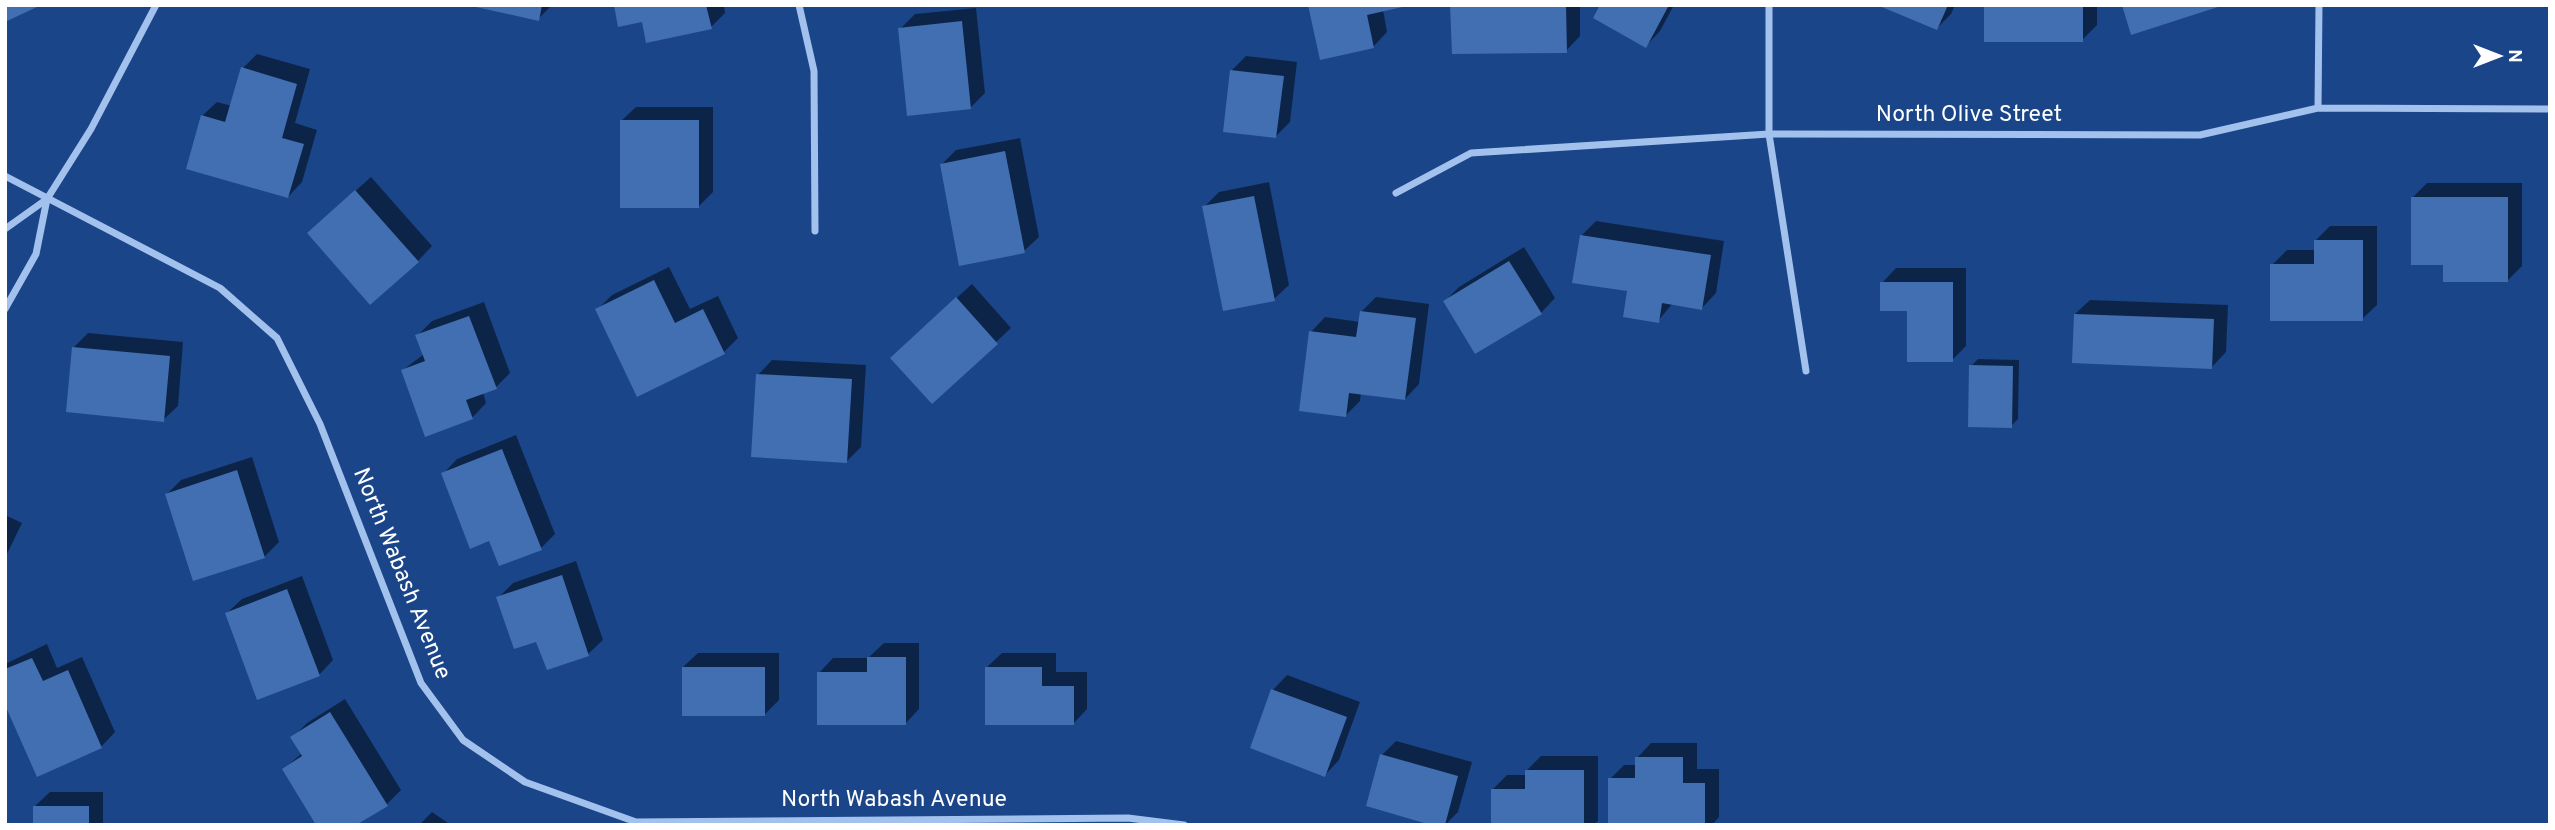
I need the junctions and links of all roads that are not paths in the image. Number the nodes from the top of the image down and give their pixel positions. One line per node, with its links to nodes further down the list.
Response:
1 (156, 5): 10 (street)
2 (799, 5): 12 (street)
3 (1769, 5): 7 (street)
4 (2319, 5): 5 (street)
5 (2318, 108): 6 (street, North Olive Street); 7 (street, North Olive Street)
6 (2550, 109)
7 (1769, 134): 9 (street, North Olive Street); 14 (street)
8 (5, 176): 10 (street, North Wabash Avenue)
9 (1396, 193)
10 (47, 199): 11 (street); 13 (street); 15 (street, North Wabash Avenue)
11 (5, 229)
12 (815, 231)
13 (5, 309)
14 (1806, 372)
15 (1184, 825)

